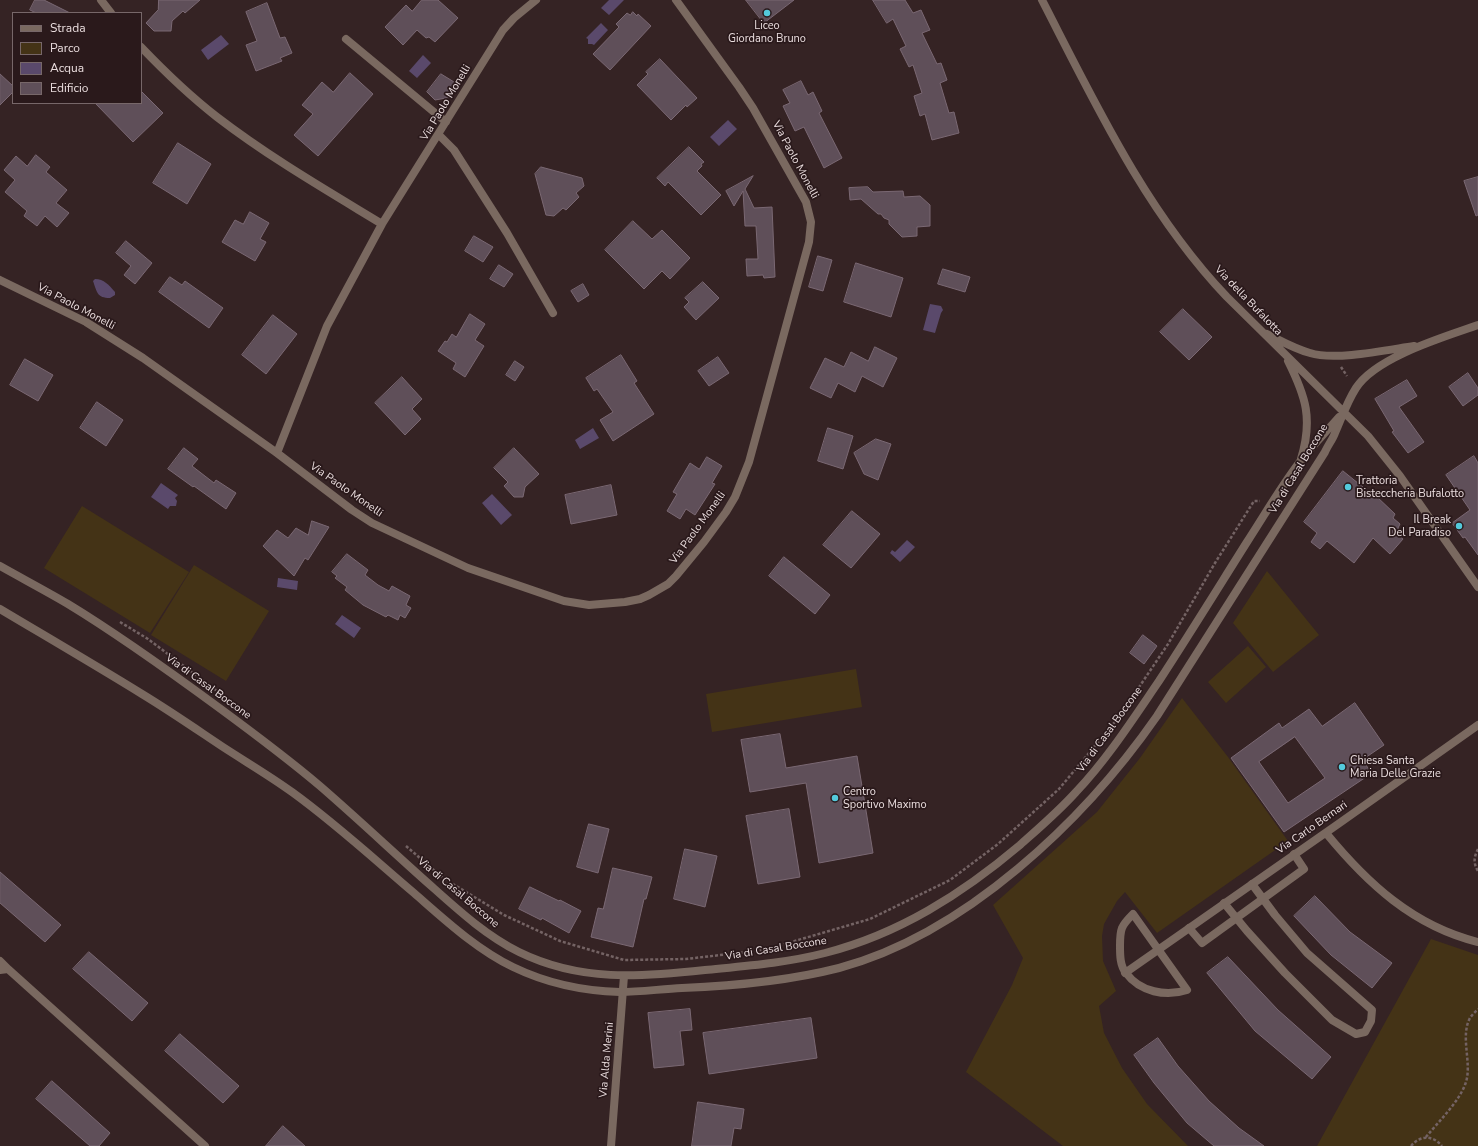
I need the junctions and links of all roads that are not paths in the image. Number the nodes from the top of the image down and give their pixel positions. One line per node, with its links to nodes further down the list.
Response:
1 (101, 0): 5 (street)
2 (536, 0): 8 (street, Via Paolo Monelli)
3 (676, 0): 18 (street, Via Paolo Monelli)
4 (1042, 0): 14 (street, Via della Bufalotta)
5 (110, 12)
6 (346, 39): 8 (street)
7 (142, 48): 10 (street)
8 (446, 122): 9 (street, Via Paolo Monelli)
9 (439, 135): 10 (street, Via Paolo Monelli); 12 (street)
10 (382, 224): 18 (street, Via Paolo Monelli)
11 (0, 280): 18 (street, Via Paolo Monelli)
12 (553, 313)
13 (1478, 325): 15 (street)
14 (1261, 332): 15 (street); 16 (street, Via della Bufalotta)
15 (1423, 345): 17 (street)
16 (1286, 356): 17 (street, Via della Bufalotta); 19 (street)
17 (1343, 412): 19 (street, Via di Casal Boccone); 21 (street, Via della Bufalotta); 37 (street, Via di Casal Boccone)
18 (277, 453)
19 (1300, 462): 36 (street, Via di Casal Boccone)
20 (0, 566): 36 (street, Via di Casal Boccone)
21 (1478, 587)
22 (0, 609): 37 (street, Via di Casal Boccone)
23 (1478, 725): 24 (street, Via Carlo Bernari)
24 (1326, 833): 25 (street, Via Carlo Bernari); 31 (street)
25 (1294, 854): 26 (street, Via Carlo Bernari); 27 (street)
26 (1252, 884): 27 (street); 28 (street, Via Carlo Bernari)
27 (1263, 900): 29 (street); 29 (street)
28 (1224, 903): 29 (street); 30 (street, Via Carlo Bernari)
29 (1237, 918): 30 (street)
30 (1189, 928): 32 (street, Via Carlo Bernari)
31 (1478, 942)
32 (1158, 949): 35 (street, Via Carlo Bernari); 35 (street); 35 (street)
33 (0, 961): 34 (street)
34 (4, 970): 38 (street)
35 (1125, 973)
36 (624, 976): 37 (street, Via Alda Merini)
37 (623, 992): 39 (street, Via Alda Merini)
38 (205, 1146)
39 (611, 1146)

